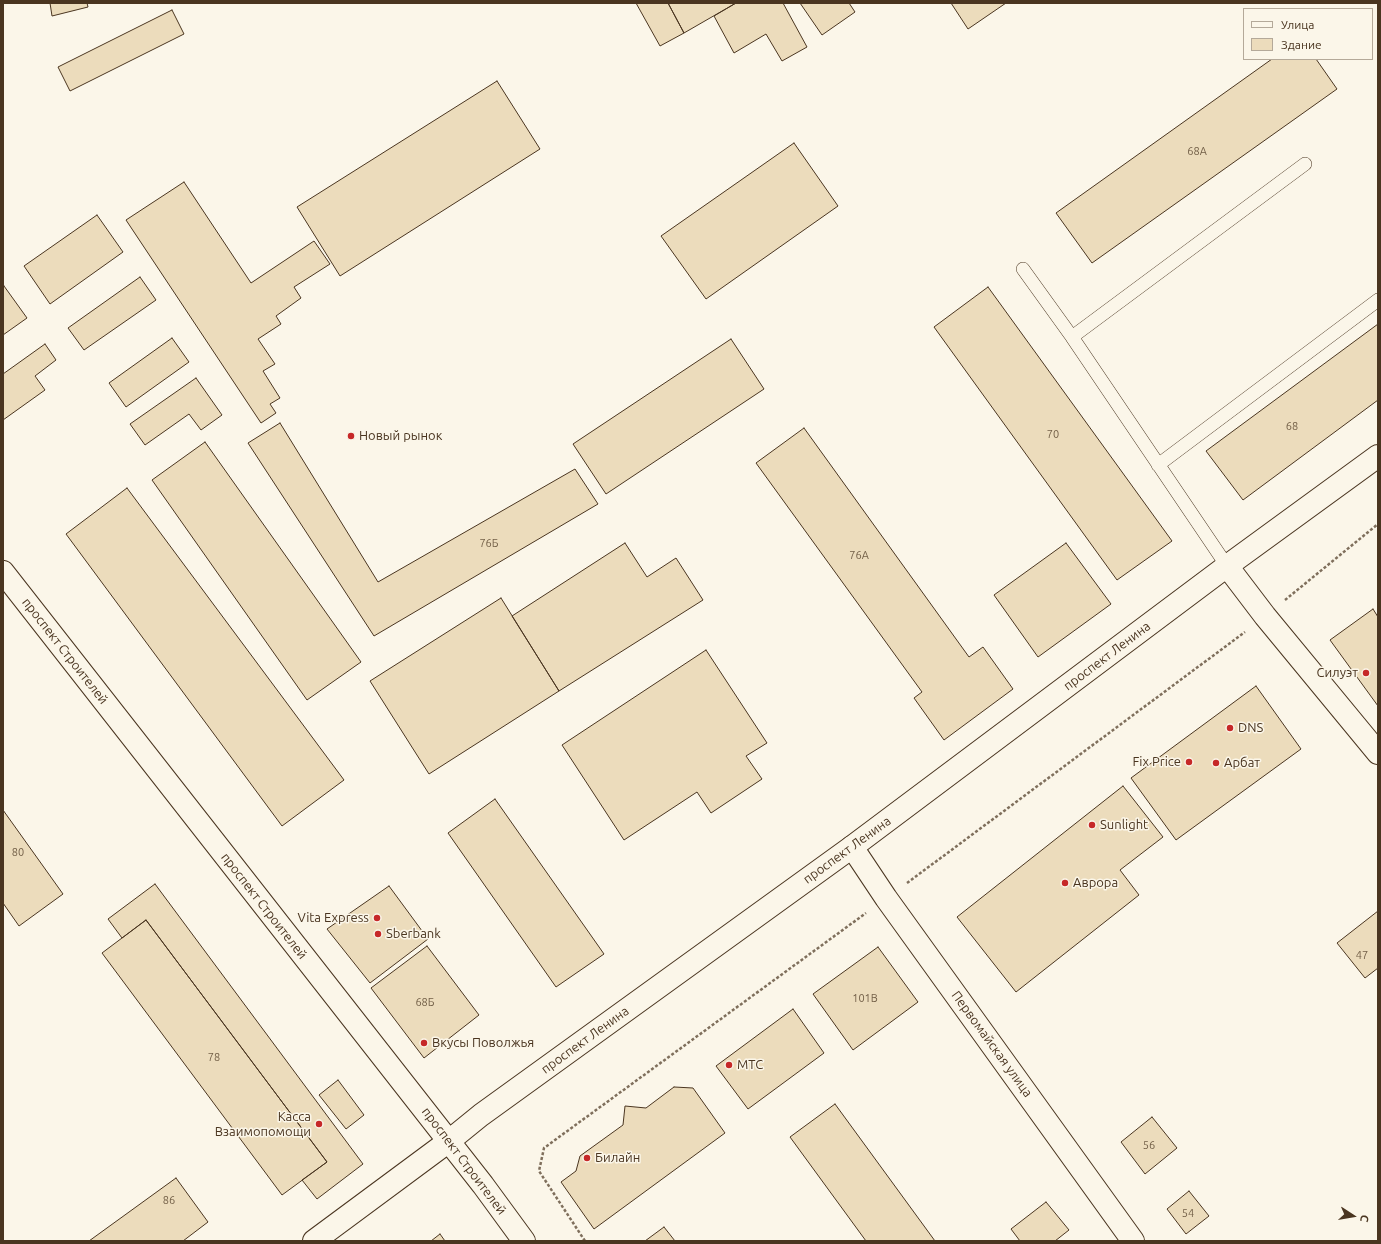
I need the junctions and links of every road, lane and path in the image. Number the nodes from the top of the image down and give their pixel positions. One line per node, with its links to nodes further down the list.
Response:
1 (1305, 164): 4 (lane)
2 (1022, 269): 4 (lane)
3 (1378, 300): 6 (lane)
4 (1072, 337): 6 (lane)
5 (1378, 456): 8 (street, проспект Ленина)
6 (1158, 465): 8 (lane)
7 (1378, 524): 10 (path)
8 (1227, 566): 10 (street); 12 (street, проспект Ленина)
9 (3, 572): 14 (street, проспект Строителей)
10 (1265, 616): 11 (street); 13 (path)
11 (1378, 753)
12 (852, 847): 13 (street, Первомайская улица); 14 (street, проспект Ленина)
13 (886, 898): 17 (path); 18 (street, Первомайская улица)
14 (449, 1141): 15 (street, проспект Ленина); 16 (street, проспект Строителей)
15 (314, 1241)
16 (524, 1241)
17 (585, 1241)
18 (1134, 1241)

